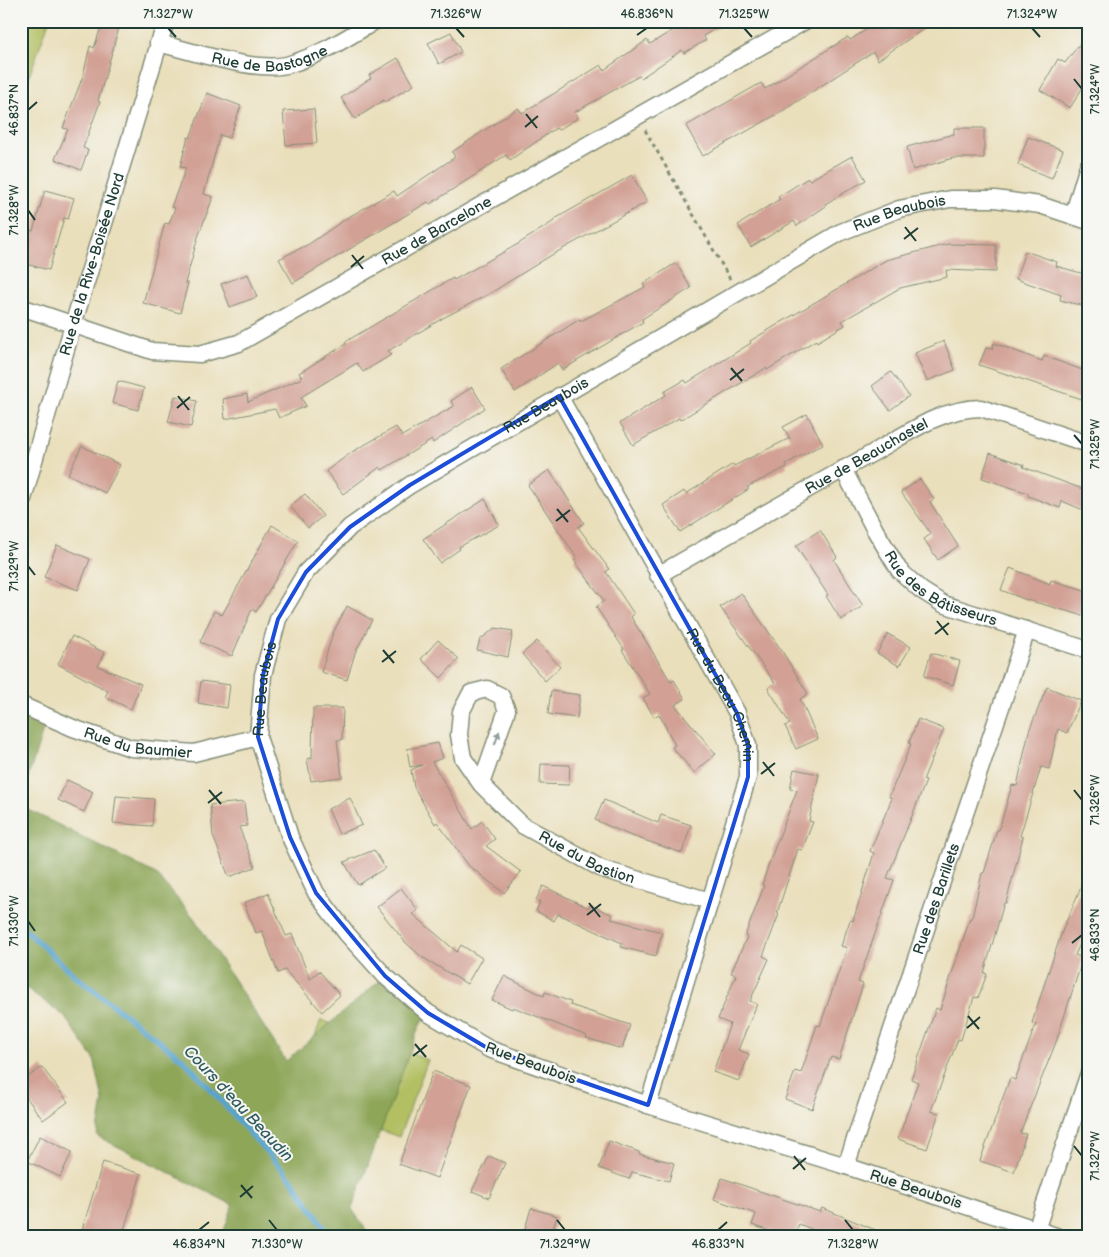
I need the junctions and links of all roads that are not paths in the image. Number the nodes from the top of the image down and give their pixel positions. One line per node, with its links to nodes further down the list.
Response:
1 (166, 21): 4 (street, Rue de la Rive-Boisée Nord)
2 (376, 21): 4 (street, Rue de Bastogne)
3 (805, 21): 8 (street, Rue de Barcelone)
4 (158, 43): 8 (street, Rue de la Rive-Boisée Nord)
5 (1088, 166): 6 (street)
6 (1080, 219): 9 (street, Rue Beaubois)
7 (21, 307): 8 (street, Rue de Barcelone)
8 (73, 324): 12 (street, Rue de la Rive-Boisée Nord)
9 (559, 396): 13 (street, Rue du Beau-Chemin); 17 (street, Rue Beaubois)
10 (1088, 444): 11 (street, Rue de Beauchastel)
11 (843, 469): 13 (street, Rue de Beauchastel); 14 (street, Rue des Bâtisseurs)
12 (21, 506)
13 (658, 575): 19 (street, Rue du Beau-Chemin)
14 (1027, 630): 15 (street, Rue des Bâtisseurs); 22 (street, Rue des Barillets)
15 (1088, 650)
16 (21, 705): 17 (street, Rue du Baumier)
17 (258, 737): 21 (street, Rue Beaubois)
18 (481, 784): 18 (street, Rue du Bastion, one-way to 18); 19 (street, Rue du Bastion)
19 (710, 902): 21 (street, Rue du Beau-Chemin)
20 (1088, 1076): 23 (street)
21 (648, 1105): 22 (street, Rue Beaubois)
22 (846, 1166): 23 (street, Rue Beaubois)
23 (1036, 1230): 24 (street, Rue Beaubois)
24 (1056, 1236)

